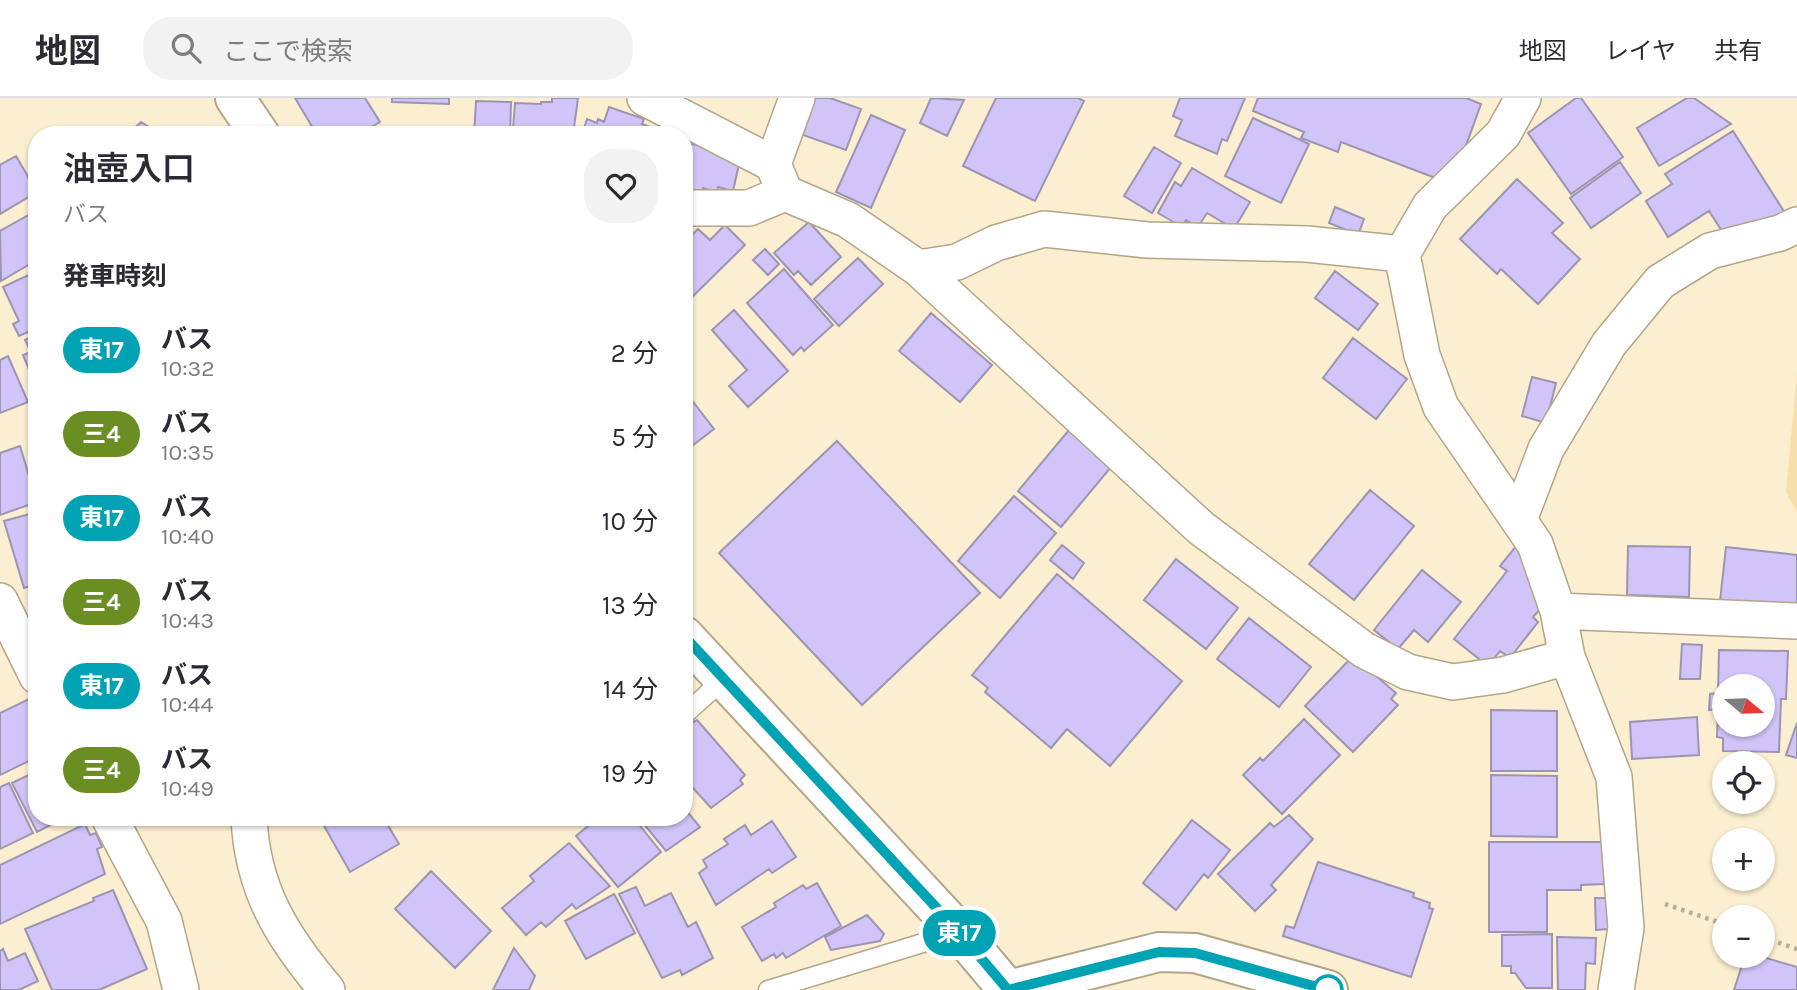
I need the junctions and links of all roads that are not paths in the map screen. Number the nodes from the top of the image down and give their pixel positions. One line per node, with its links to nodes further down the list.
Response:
1 (235, 98): 5 (main road)
2 (645, 98): 6 (street)
3 (797, 98): 8 (street)
4 (1523, 98): 11 (street)
5 (254, 126)
6 (692, 126)
7 (693, 127): 8 (street)
8 (779, 178): 9 (street); 12 (street)
9 (693, 208)
10 (1797, 225): 13 (street)
11 (1402, 254): 12 (street); 13 (street)
12 (919, 268): 18 (street)
13 (1519, 520): 15 (street)
14 (0, 601): 19 (street)
15 (1558, 611): 16 (street); 18 (street)
16 (1797, 621)
17 (693, 646): 20 (main road)
18 (1567, 657): 30 (street)
19 (28, 658)
20 (724, 679): 21 (lane); 24 (main road)
21 (693, 707)
22 (114, 826): 25 (street)
23 (249, 826): 26 (street)
24 (959, 932): 27 (lane); 28 (main road)
25 (181, 990)
26 (327, 990)
27 (768, 990)
28 (1008, 990): 29 (main road)
29 (1328, 990)
30 (1616, 990)

